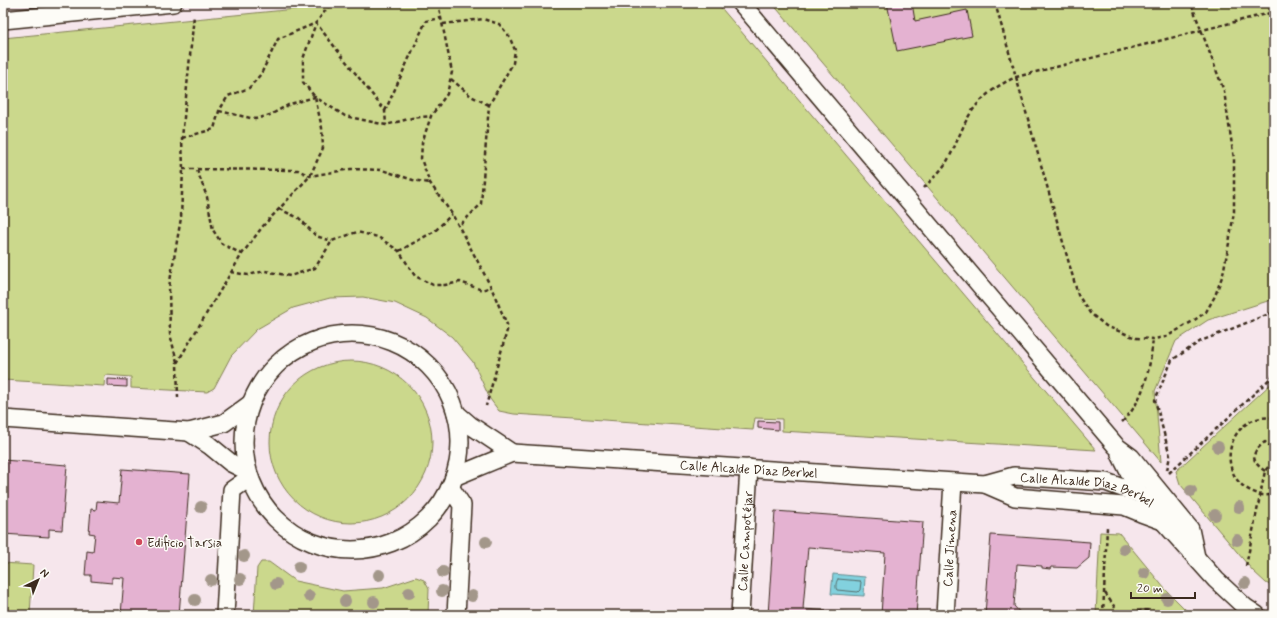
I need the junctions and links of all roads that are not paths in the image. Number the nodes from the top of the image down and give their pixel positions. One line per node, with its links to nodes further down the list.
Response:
1 (173, 3): 3 (street)
2 (741, 3): 9 (street)
3 (3, 20)
4 (250, 404): 5 (street); 7 (street); 11 (street)
5 (456, 413): 8 (street); 12 (street)
6 (3, 420): 7 (street)
7 (189, 432): 11 (street)
8 (512, 453): 10 (street, Calle Alcalde Díaz Berbel); 12 (street, Calle Alcalde Díaz Berbel)
9 (1119, 453): 14 (street); 16 (street); 18 (street)
10 (749, 468): 13 (street, Calle Alcalde Díaz Berbel); 21 (street, Calle Campotéjar)
11 (248, 474): 12 (street); 19 (street)
12 (452, 482): 20 (street)
13 (953, 482): 15 (street, Calle Alcalde Díaz Berbel); 22 (street, Calle Jimena)
14 (1106, 482): 15 (street, Calle Alcalde Díaz Berbel); 16 (street, Calle Alcalde Díaz Berbel)
15 (985, 484): 17 (street, Calle Alcalde Díaz Berbel)
16 (1139, 494): 17 (street, Calle Alcalde Díaz Berbel)
17 (1163, 521): 18 (street)
18 (1196, 559): 23 (street)
19 (225, 615)
20 (456, 615)
21 (740, 615)
22 (944, 615)
23 (1257, 615)

